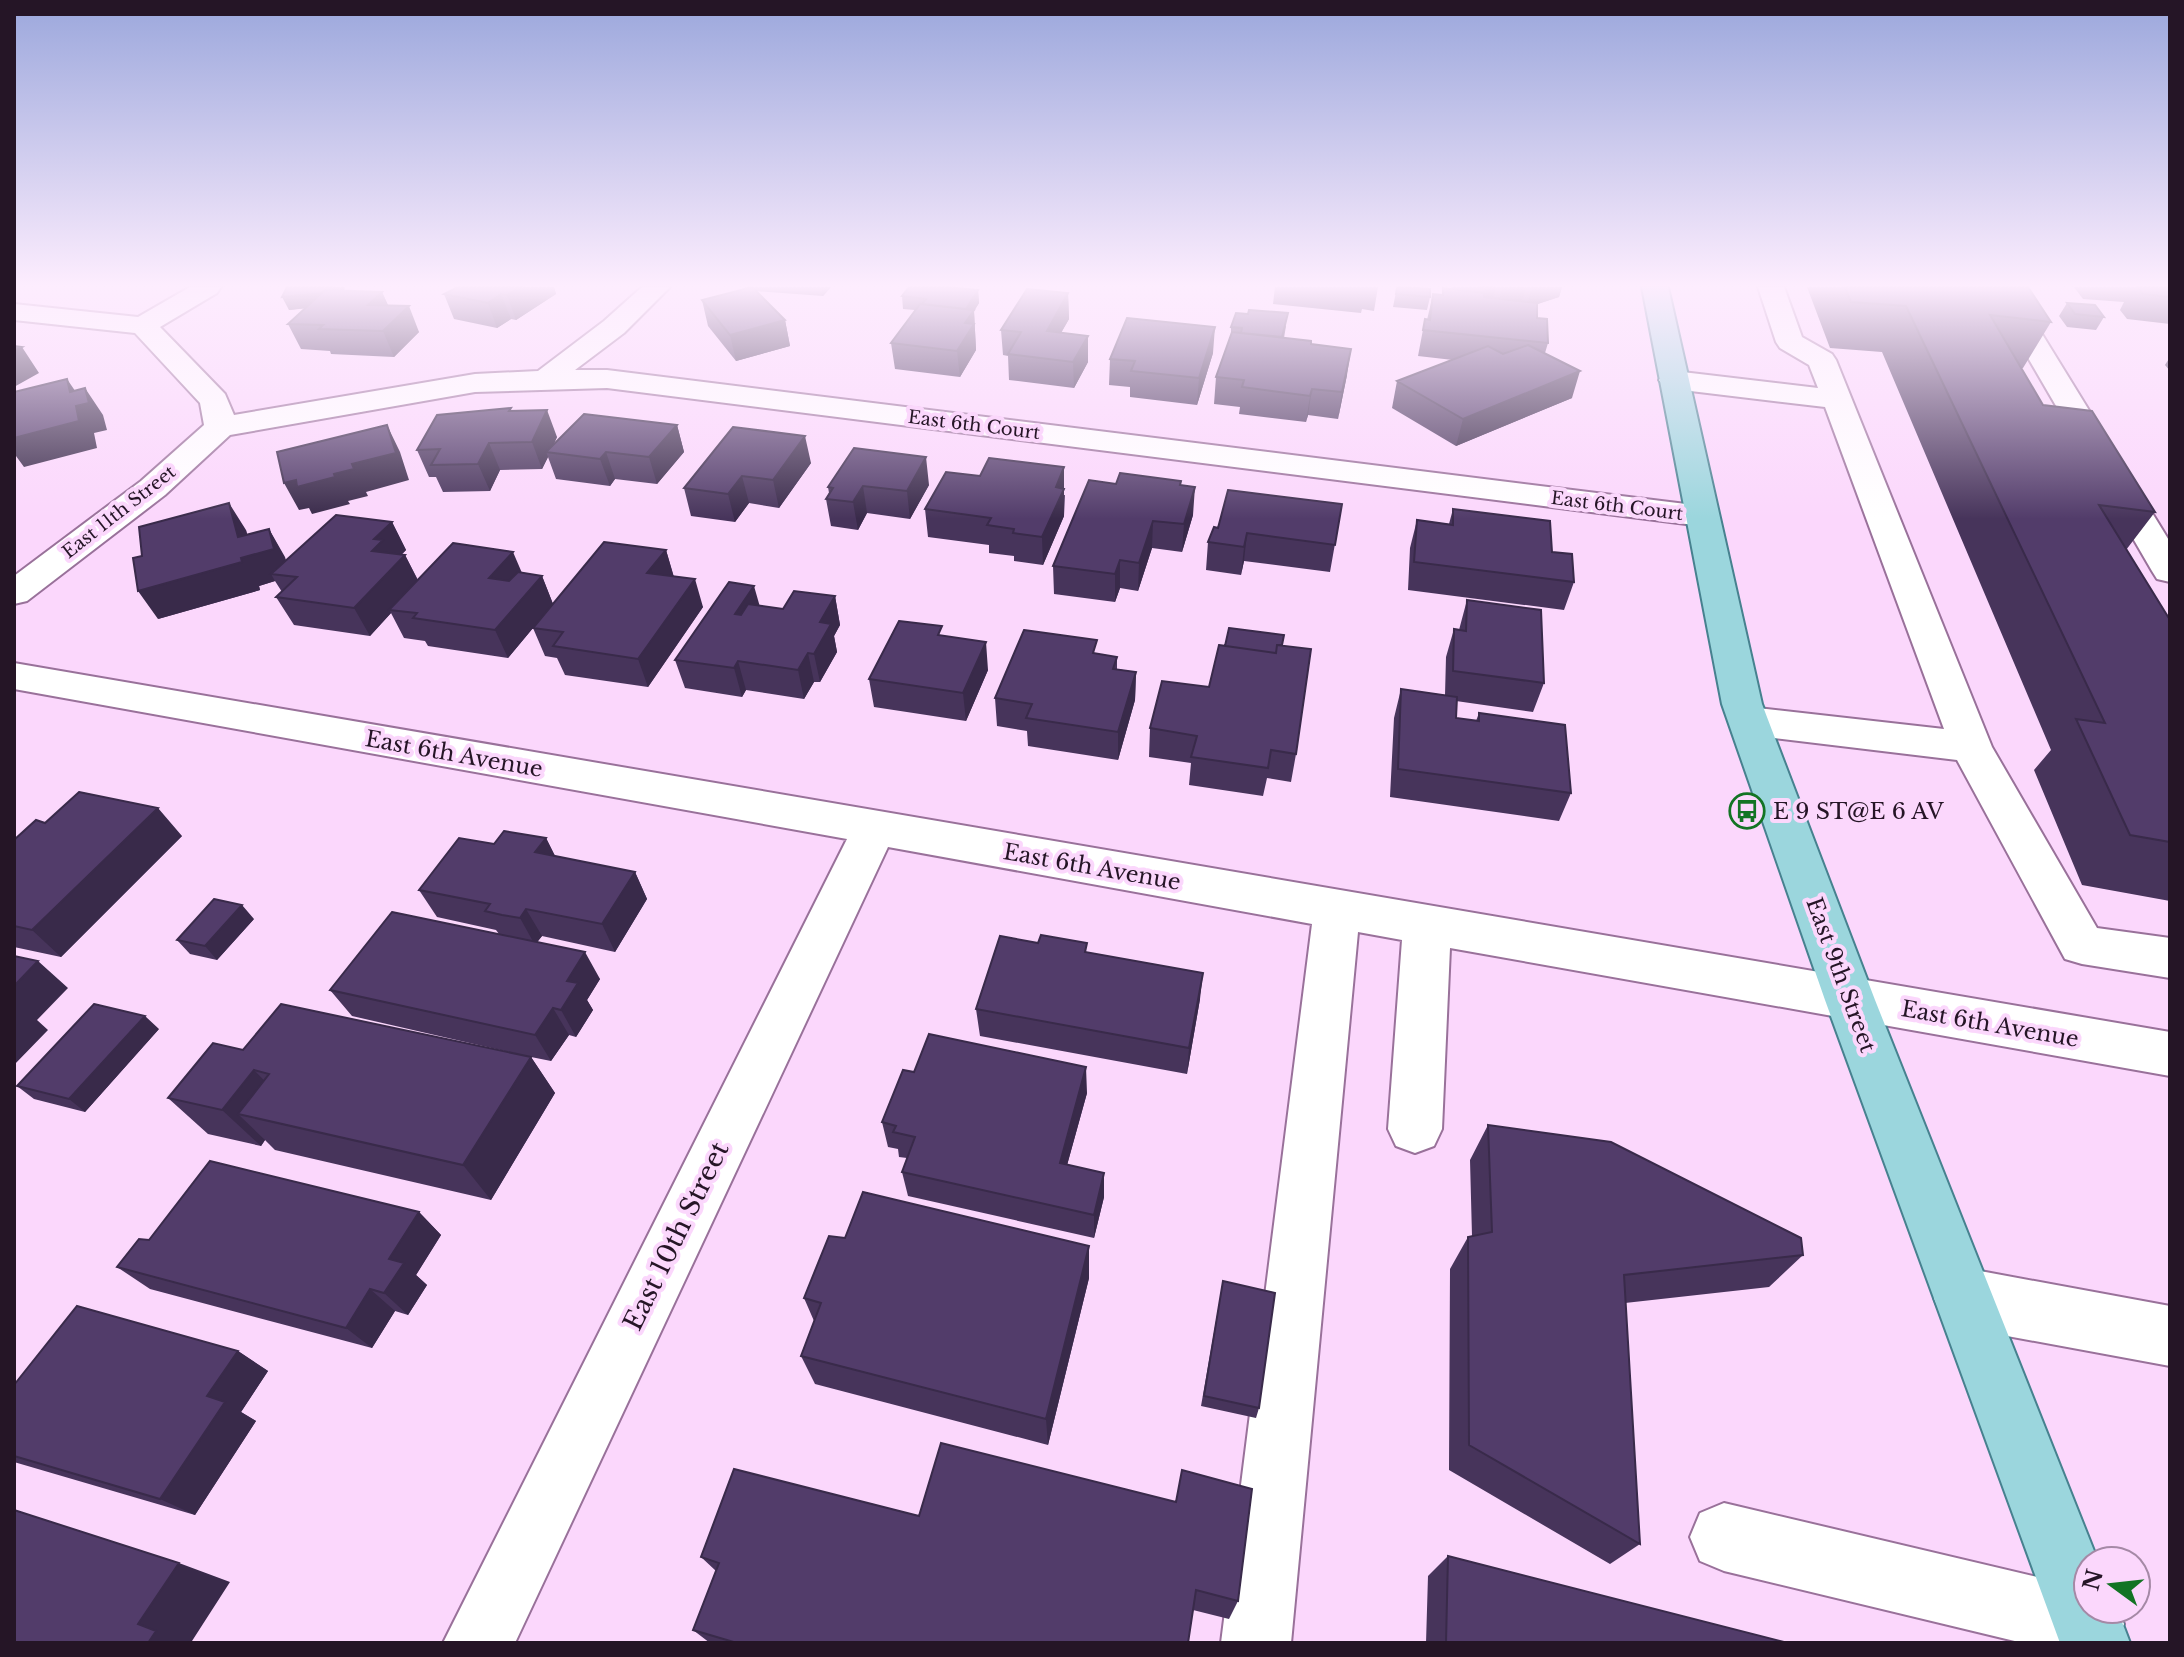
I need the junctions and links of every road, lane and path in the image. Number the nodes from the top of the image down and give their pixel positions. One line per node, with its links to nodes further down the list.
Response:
1 (180, 364): 9 (street)
2 (564, 364): 6 (street)
3 (1671, 364): 7 (main road, East 9th Street)
4 (1824, 364): 8 (street)
5 (2046, 364): 11 (street)
6 (545, 379): 9 (street, East 6th Court); 10 (street, East 6th Court)
7 (1674, 380): 8 (street); 10 (main road, East 9th Street)
8 (1836, 399): 15 (street)
9 (220, 427): 12 (street, East 11th Street)
10 (1702, 516): 14 (main road, East 9th Street)
11 (2170, 571)
12 (14, 593)
13 (24, 687): 16 (street, East 6th Avenue)
14 (1749, 721): 15 (street); 20 (main road, East 9th Street)
15 (1971, 747): 19 (street)
16 (874, 829): 17 (street, East 6th Avenue); 27 (street, East 10th Street)
17 (1337, 910): 18 (street, East 6th Avenue); 28 (street)
18 (1427, 926): 20 (street, East 6th Avenue); 22 (street)
19 (2170, 958)
20 (1850, 1000): 21 (street, East 6th Avenue); 23 (main road, East 9th Street)
21 (2170, 1054)
22 (1415, 1129)
23 (1964, 1298): 24 (street); 26 (main road, East 9th Street)
24 (2170, 1336)
25 (1724, 1537): 26 (street)
26 (2092, 1633)
27 (478, 1643)
28 (1256, 1643)

